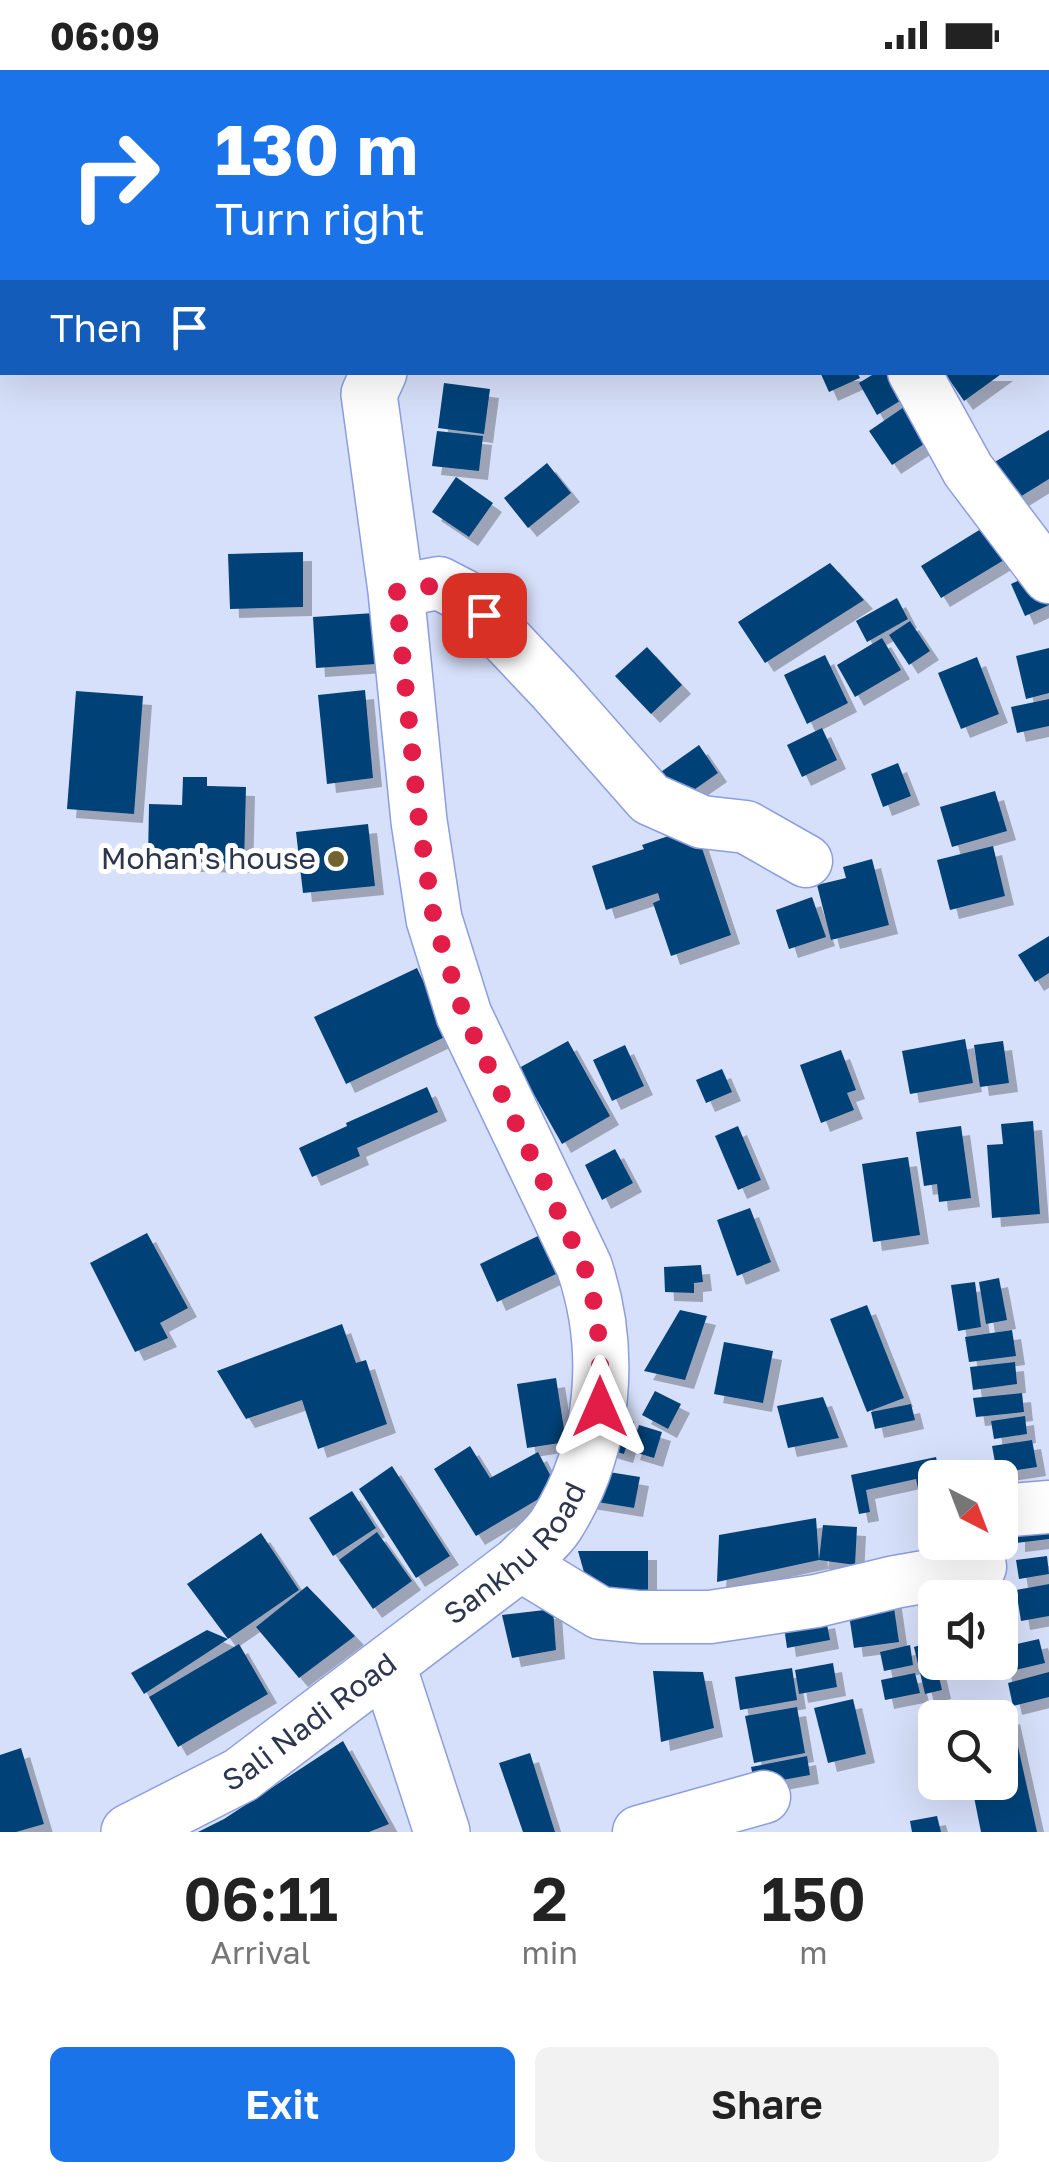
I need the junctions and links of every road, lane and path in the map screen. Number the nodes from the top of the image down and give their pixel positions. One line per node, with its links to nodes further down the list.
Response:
1 (378, 375): 4 (main road, Sankhu Road)
2 (916, 375): 3 (street)
3 (1049, 577)
4 (396, 592): 5 (street); 9 (main road, Sankhu Road)
5 (806, 861)
6 (1049, 1506): 7 (street)
7 (1018, 1509)
8 (979, 1560): 9 (street)
9 (519, 1564): 10 (main road, Sankhu Road)
10 (388, 1666): 12 (main road, Sali Nadi Road); 13 (main road, Sali Nadi Road)
11 (764, 1797): 14 (street)
12 (129, 1832)
13 (442, 1832)
14 (639, 1832)

